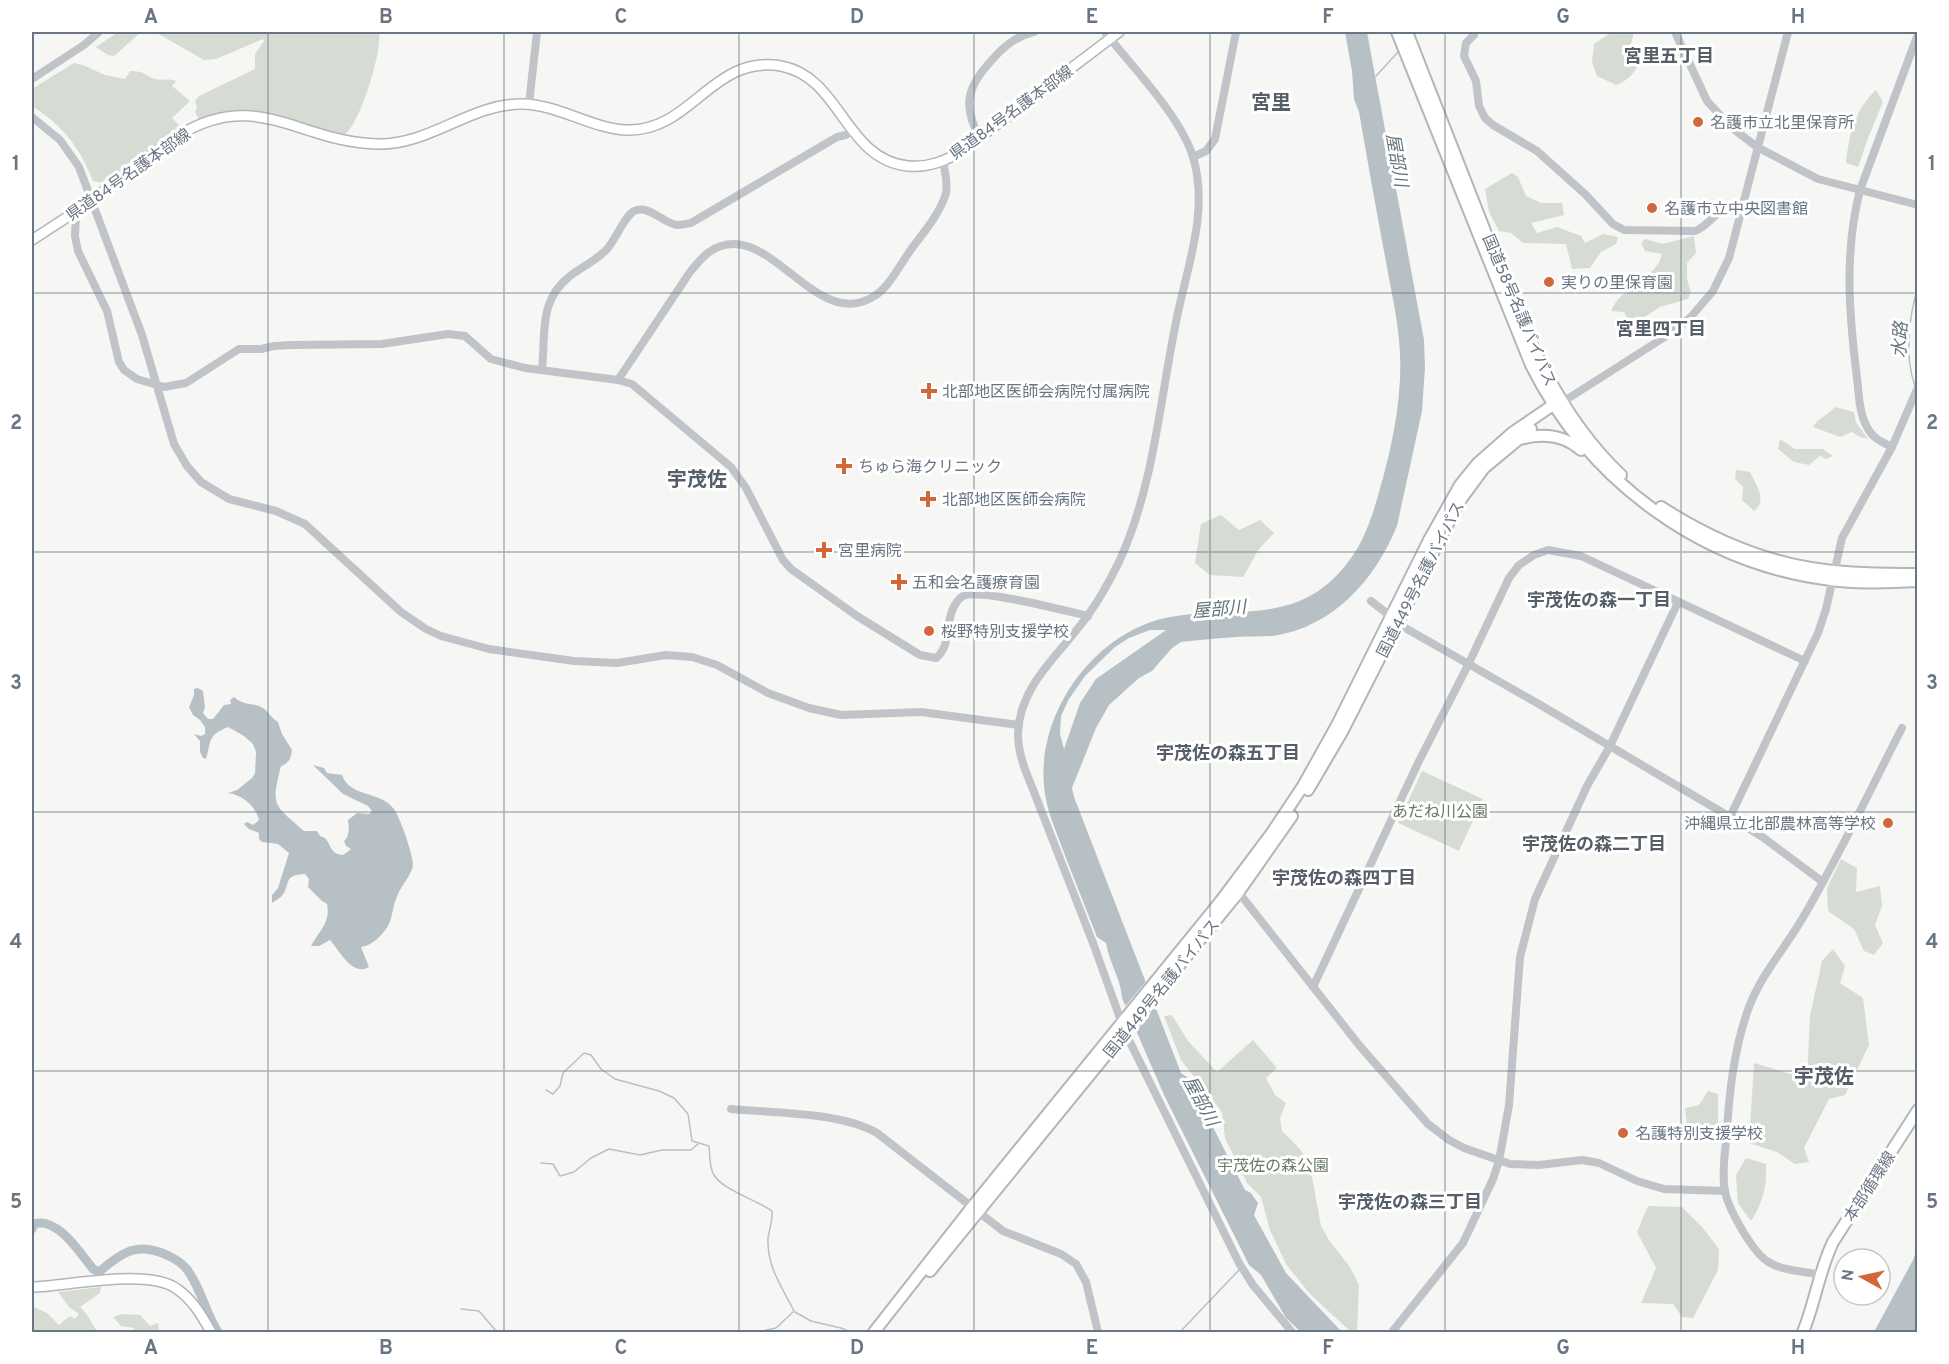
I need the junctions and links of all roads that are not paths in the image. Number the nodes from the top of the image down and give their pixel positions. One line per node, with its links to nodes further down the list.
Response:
1 (99, 32): 13 (street)
2 (537, 32): 14 (street)
3 (1034, 32): 17 (street)
4 (1119, 32): 11 (main road, 県道84号名護本部線)
5 (1236, 32): 19 (street)
6 (1397, 32): 31 (highway, 国道58号名護バイパス)
7 (1407, 32): 31 (highway, 国道58号名護バイパス)
8 (1674, 32): 18 (street)
9 (1788, 32): 18 (street)
10 (1917, 34): 21 (street)
11 (1107, 35): 17 (main road, 県道84号名護本部線); 19 (street)
12 (1474, 35): 24 (street)
13 (32, 79)
14 (529, 104): 16 (main road, 県道84号名護本部線); 22 (main road, 県道84号名護本部線)
15 (32, 117): 22 (street)
16 (852, 131): 20 (main road, 県道84号名護本部線); 27 (street)
17 (980, 138): 20 (main road, 県道84号名護本部線)
18 (1757, 147): 21 (street); 24 (street)
19 (1193, 157): 40 (street)
20 (943, 161): 28 (street)
21 (1860, 190): 23 (street); 33 (street)
22 (91, 200): 26 (main road, 県道84号名護本部線); 29 (street)
23 (1917, 205)
24 (1742, 207): 31 (street)
25 (76, 216): 29 (street)
26 (32, 240)
27 (542, 369): 28 (street); 29 (street)
28 (618, 380): 40 (street)
29 (156, 384): 44 (street)
30 (1917, 387): 33 (street)
31 (1557, 406): 32 (highway, 国道449号名護バイパス); 34 (highway, 国道58号名護バイパス); 36 (highway, 国道58号名護バイパス); 41 (highway, 国道449号名護バイパス)
32 (1513, 442): 34 (highway); 41 (highway, 国道449号名護バイパス)
33 (1892, 447): 36 (street)
34 (1594, 458): 36 (highway, 国道58号名護バイパス)
35 (1917, 574): 36 (highway, 国道58号名護バイパス)
36 (1834, 576): 37 (highway, 国道58号名護バイパス); 42 (street)
37 (1917, 581)
38 (1371, 601): 41 (street)
39 (1678, 602): 42 (street); 43 (street); 46 (street)
40 (1088, 616): 44 (street)
41 (1394, 619): 43 (street); 49 (highway, 国道449号名護バイパス)
42 (1805, 661): 47 (street)
43 (1468, 665): 46 (street); 50 (street)
44 (1019, 725): 51 (street)
45 (1902, 728): 48 (street)
46 (1610, 746): 47 (street); 54 (street)
47 (1730, 817): 48 (street)
48 (1822, 882): 55 (street)
49 (1236, 889): 50 (street); 51 (highway, 国道449号名護バイパス)
50 (1313, 987): 54 (street)
51 (1126, 1024): 56 (highway, 国道449号名護バイパス); 62 (street)
52 (730, 1109): 56 (street)
53 (1917, 1110): 57 (highway, 本部循環線)
54 (1499, 1161): 55 (street); 63 (street)
55 (1725, 1191): 57 (street)
56 (976, 1210): 59 (highway, 国道449号名護バイパス); 61 (street)
57 (1820, 1275): 64 (highway, 本部循環線)
58 (32, 1287): 60 (main road)
59 (881, 1329)
60 (211, 1332)
61 (1098, 1332)
62 (1292, 1332)
63 (1392, 1332)
64 (1803, 1332)

